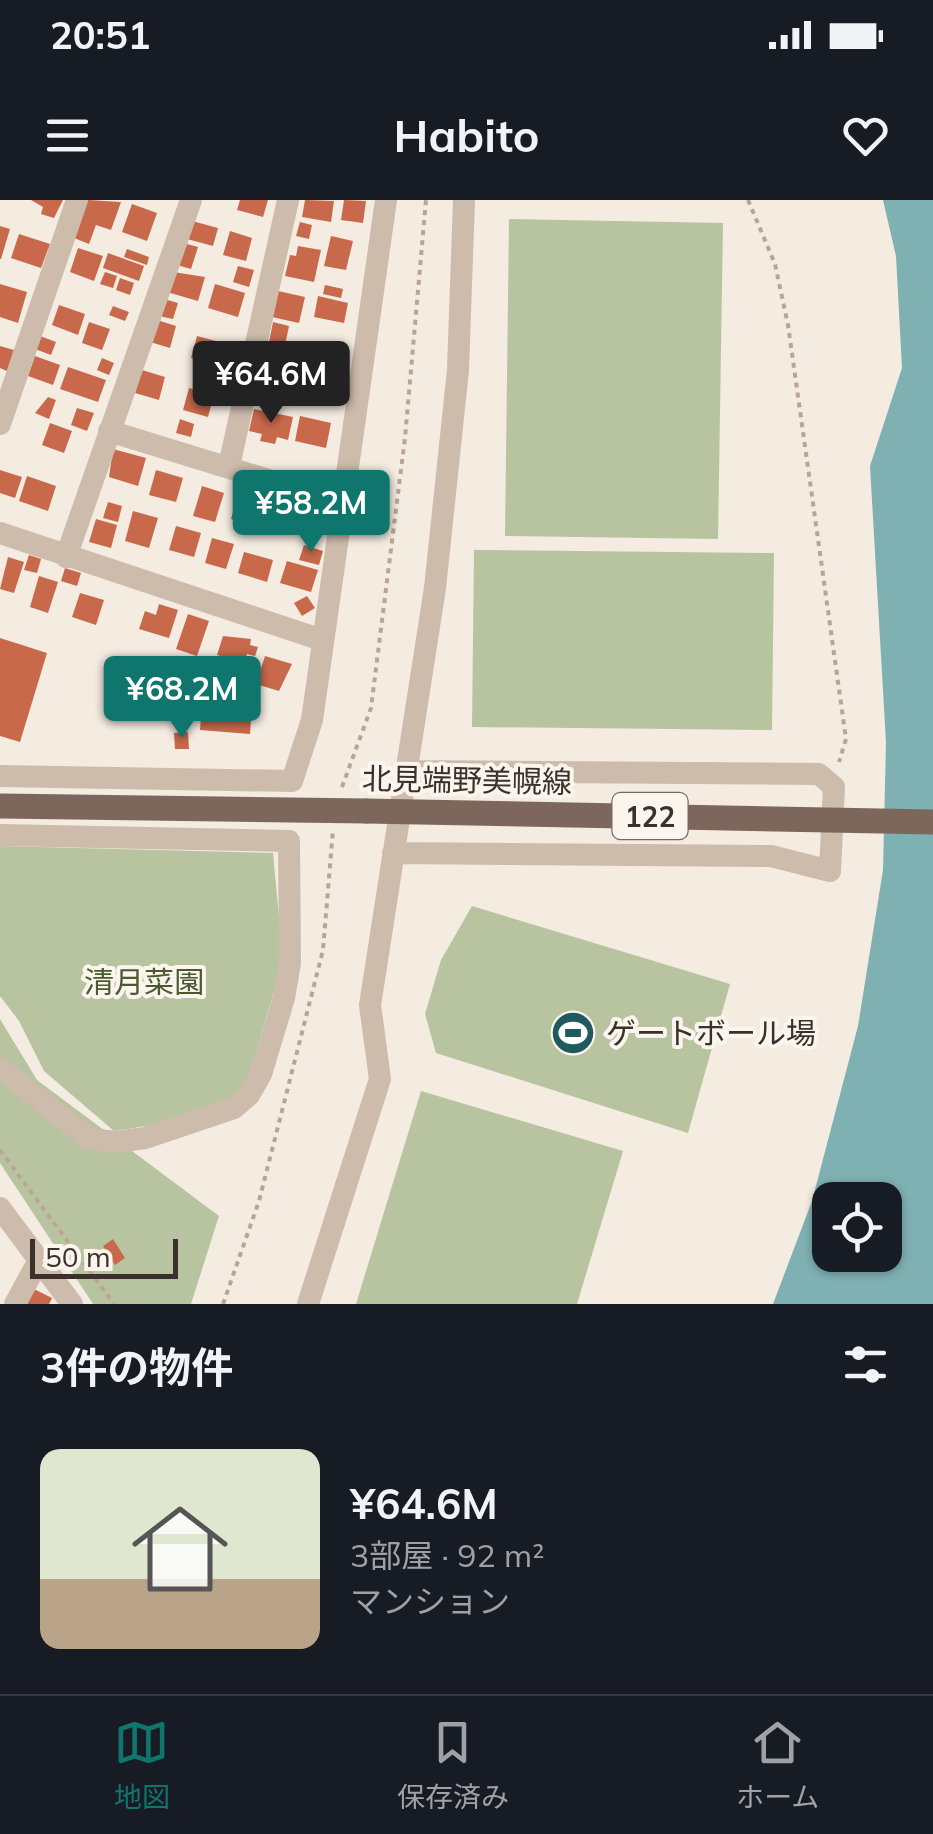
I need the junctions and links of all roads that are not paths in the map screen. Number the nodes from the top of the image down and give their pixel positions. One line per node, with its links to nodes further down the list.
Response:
1 (78, 200): 6 (street)
2 (192, 200): 7 (street)
3 (288, 200): 8 (street)
4 (386, 200): 9 (street)
5 (464, 200): 13 (street)
6 (1, 418)
7 (109, 432): 8 (street); 11 (street)
8 (230, 466): 9 (street)
9 (343, 503): 12 (street)
10 (0, 533): 11 (street)
11 (66, 557): 12 (street)
12 (322, 640): 14 (street)
13 (406, 771): 18 (street); 18 (street)
14 (0, 776)
15 (0, 806): 16 (main road, 北見端野美幌線 / 122, bridge)
16 (933, 822)
17 (0, 835): 19 (street)
18 (393, 853): 24 (street)
19 (0, 1068)
20 (0, 1208): 21 (street)
21 (39, 1260): 22 (street); 23 (street)
22 (15, 1304)
23 (72, 1304)
24 (308, 1304)

